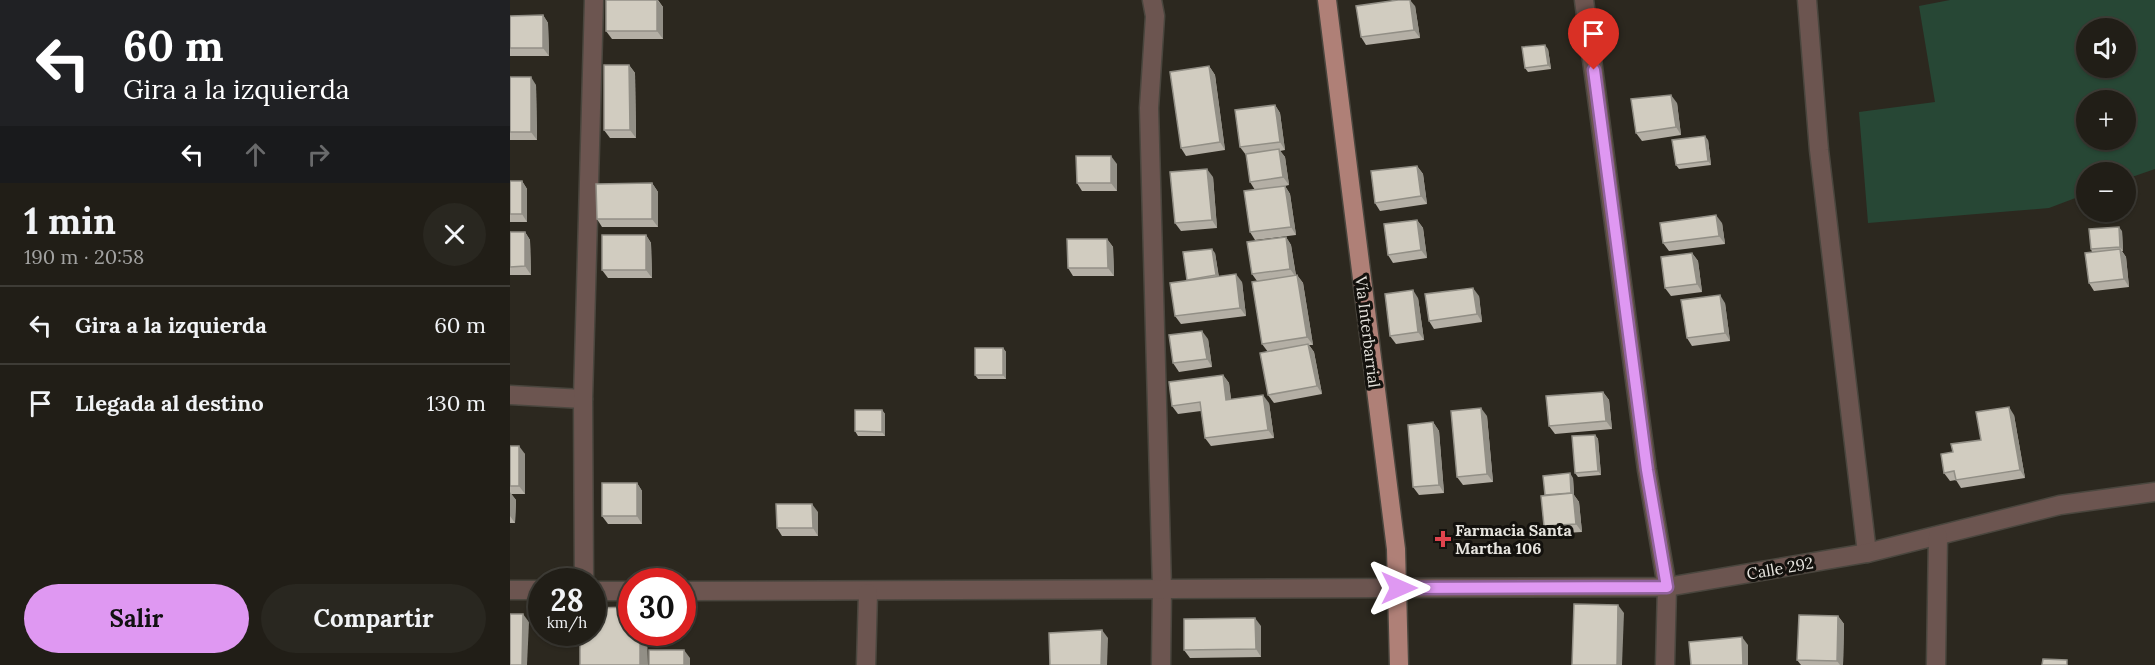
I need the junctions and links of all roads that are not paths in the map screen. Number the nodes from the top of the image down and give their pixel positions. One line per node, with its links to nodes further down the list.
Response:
1 (594, 0): 7 (street)
2 (1152, 0): 14 (street)
3 (1327, 0): 13 (main road, Vía Interbarrial)
4 (1584, 0): 12 (street)
5 (1807, 0): 10 (street)
6 (510, 394): 7 (street)
7 (583, 399): 11 (street)
8 (2155, 492): 9 (street, Calle 292)
9 (1938, 536): 10 (street, Calle 292); 23 (street)
10 (1867, 553): 12 (street, Calle 292)
11 (584, 568)
12 (1667, 587): 13 (street, Calle 292); 22 (street)
13 (1399, 588): 14 (street, Calle 292); 21 (main road, Vía Interbarrial)
14 (1162, 589): 18 (street, Calle 292); 20 (street)
15 (510, 590): 16 (street)
16 (528, 590)
17 (696, 591): 18 (street, Calle 292)
18 (868, 593): 19 (street)
19 (866, 665)
20 (1161, 665)
21 (1399, 665)
22 (1665, 665)
23 (1936, 665)

